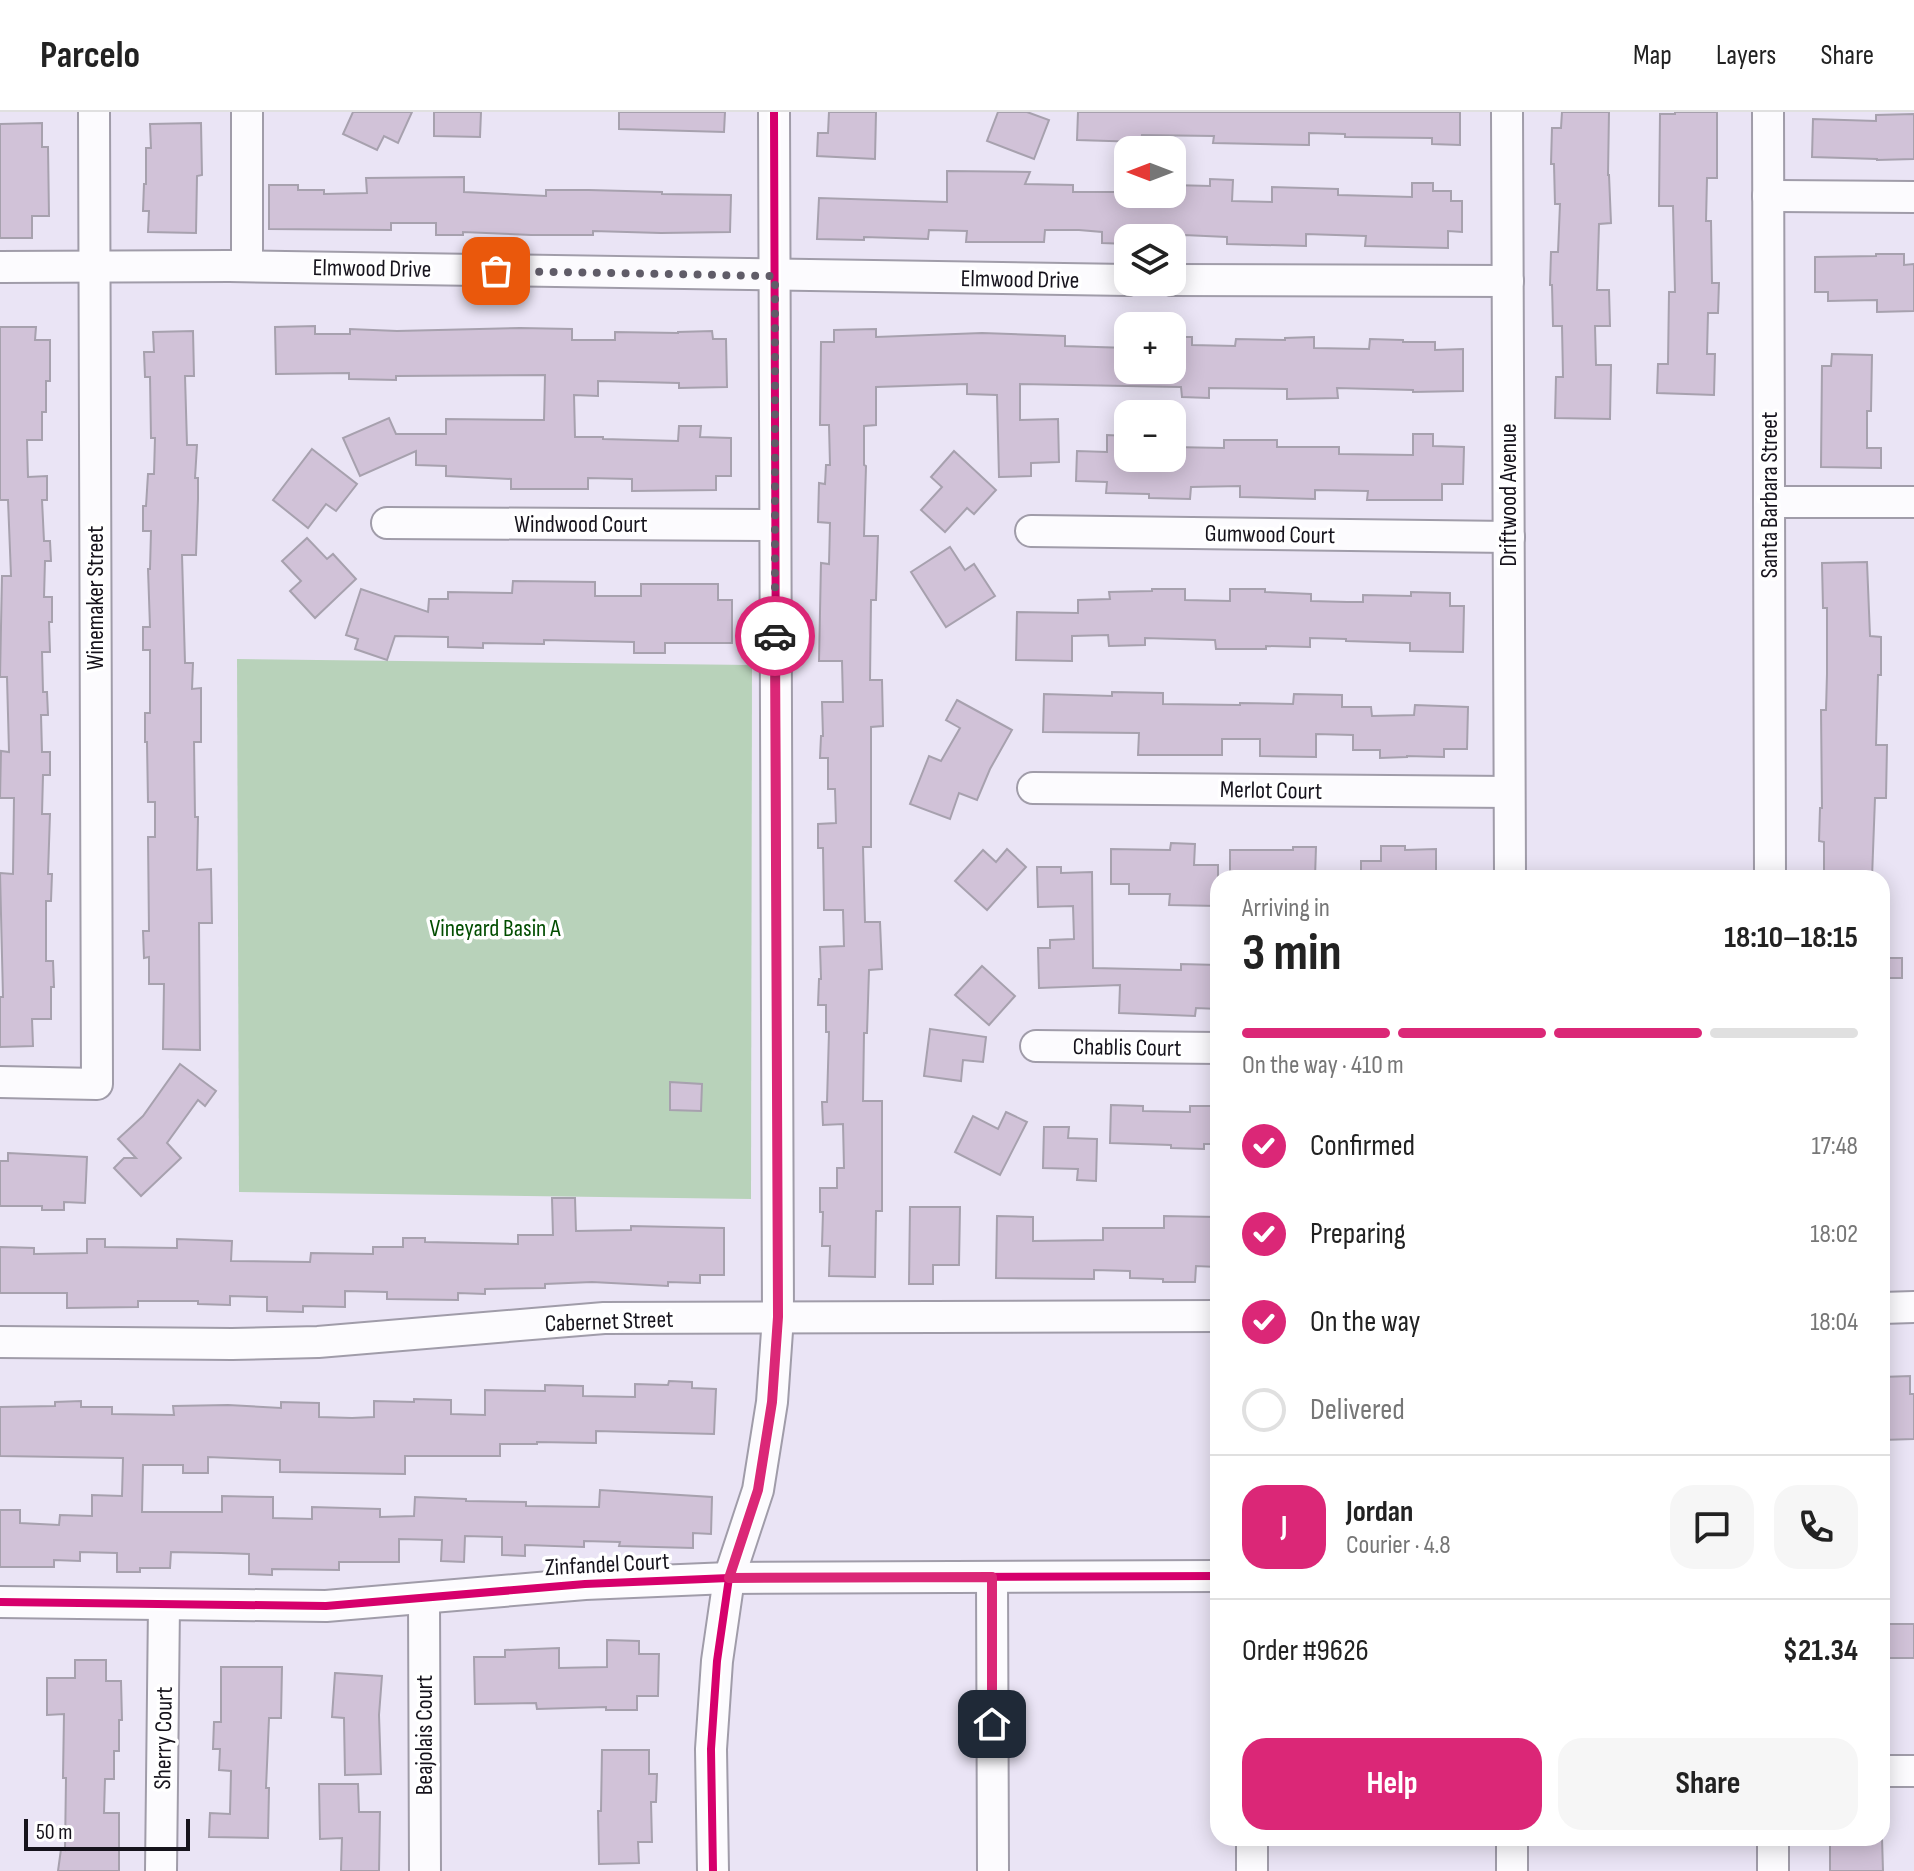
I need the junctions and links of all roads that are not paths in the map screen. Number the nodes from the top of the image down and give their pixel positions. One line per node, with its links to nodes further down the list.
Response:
1 (94, 112): 10 (street, Winemaker Street)
2 (247, 112): 8 (street)
3 (774, 112): 11 (street)
4 (1507, 112): 14 (street, Driftwood Avenue)
5 (1768, 112): 6 (street, Santa Barbara Street)
6 (1768, 196): 7 (street); 15 (street, Santa Barbara Street)
7 (1914, 197)
8 (247, 266): 10 (street, Elmwood Drive); 11 (street, Elmwood Drive)
9 (0, 267): 10 (street, Elmwood Drive)
10 (94, 267): 27 (street, Winemaker Street)
11 (775, 276): 12 (street, Elmwood Drive); 18 (street)
12 (1114, 280)
13 (1186, 280): 14 (street)
14 (1508, 281): 20 (street, Driftwood Avenue)
15 (1769, 502): 16 (street); 24 (street, Santa Barbara Street)
16 (1914, 502)
17 (387, 523): 18 (street, Windwood Court)
18 (775, 525): 31 (street)
19 (1031, 531): 20 (street, Gumwood Court)
20 (1509, 537): 22 (street, Driftwood Avenue)
21 (1033, 788): 22 (street, Merlot Court)
22 (1509, 792): 23 (street, Driftwood Avenue)
23 (1510, 870)
24 (1770, 870)
25 (1036, 1046): 26 (street, Chablis Court)
26 (1210, 1048)
27 (0, 1082)
28 (1914, 1307): 29 (street)
29 (1890, 1308)
30 (1210, 1316): 31 (street, Cabernet Street)
31 (778, 1317): 32 (street, Cabernet Street); 35 (street)
32 (0, 1342)
33 (1210, 1576): 34 (street, Zinfandel Court)
34 (992, 1577): 35 (street, Zinfandel Court); 47 (street)
35 (729, 1578): 36 (street, Zinfandel Court); 46 (street)
36 (424, 1599): 38 (street, Zinfandel Court); 45 (street, Beajolais Court)
37 (0, 1602): 38 (street, Zinfandel Court)
38 (164, 1605): 44 (street, Sherry Court)
39 (1890, 1771): 40 (street)
40 (1914, 1771)
41 (1252, 1846): 48 (street)
42 (1512, 1846): 49 (street)
43 (1773, 1846): 50 (street)
44 (161, 1871)
45 (425, 1871)
46 (713, 1871)
47 (993, 1871)
48 (1252, 1871)
49 (1512, 1871)
50 (1773, 1871)

